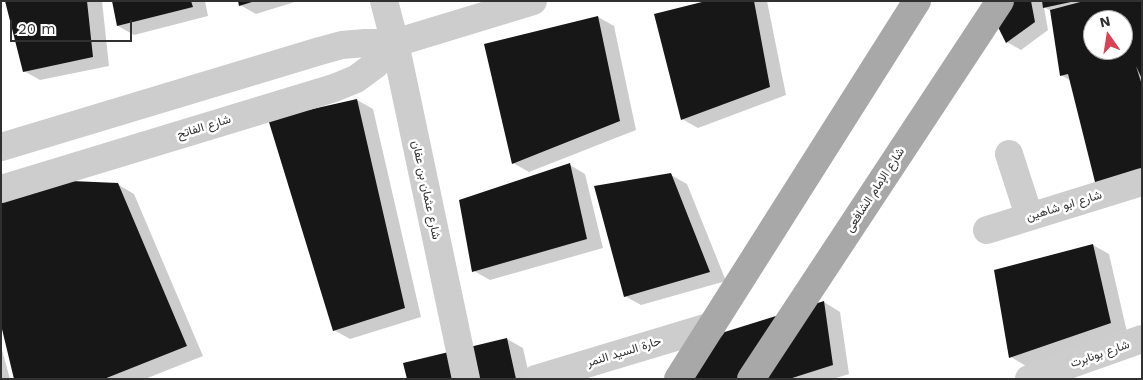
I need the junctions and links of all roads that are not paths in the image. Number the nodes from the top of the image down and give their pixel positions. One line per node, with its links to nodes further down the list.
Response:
1 (384, 1): 5 (street, شارع عثمان بن عفان)
2 (532, 1): 5 (street)
3 (917, 1): 12 (main road)
4 (1000, 1): 17 (main road, شارع الإمام الشافعى)
5 (395, 43): 6 (street); 9 (street, شارع الفاتح); 14 (street, شارع عثمان بن عفان)
6 (1, 147)
7 (1009, 154): 10 (street)
8 (1142, 182): 10 (street, شارع ابو شاهين)
9 (1, 189)
10 (1029, 216): 11 (street, شارع ابو شاهين)
11 (986, 230)
12 (712, 326): 15 (street, حارة السيد النمر); 16 (main road)
13 (1142, 340): 18 (street, شارع بونابرت)
14 (466, 379)
15 (536, 379)
16 (678, 379)
17 (751, 379)
18 (1029, 379)

